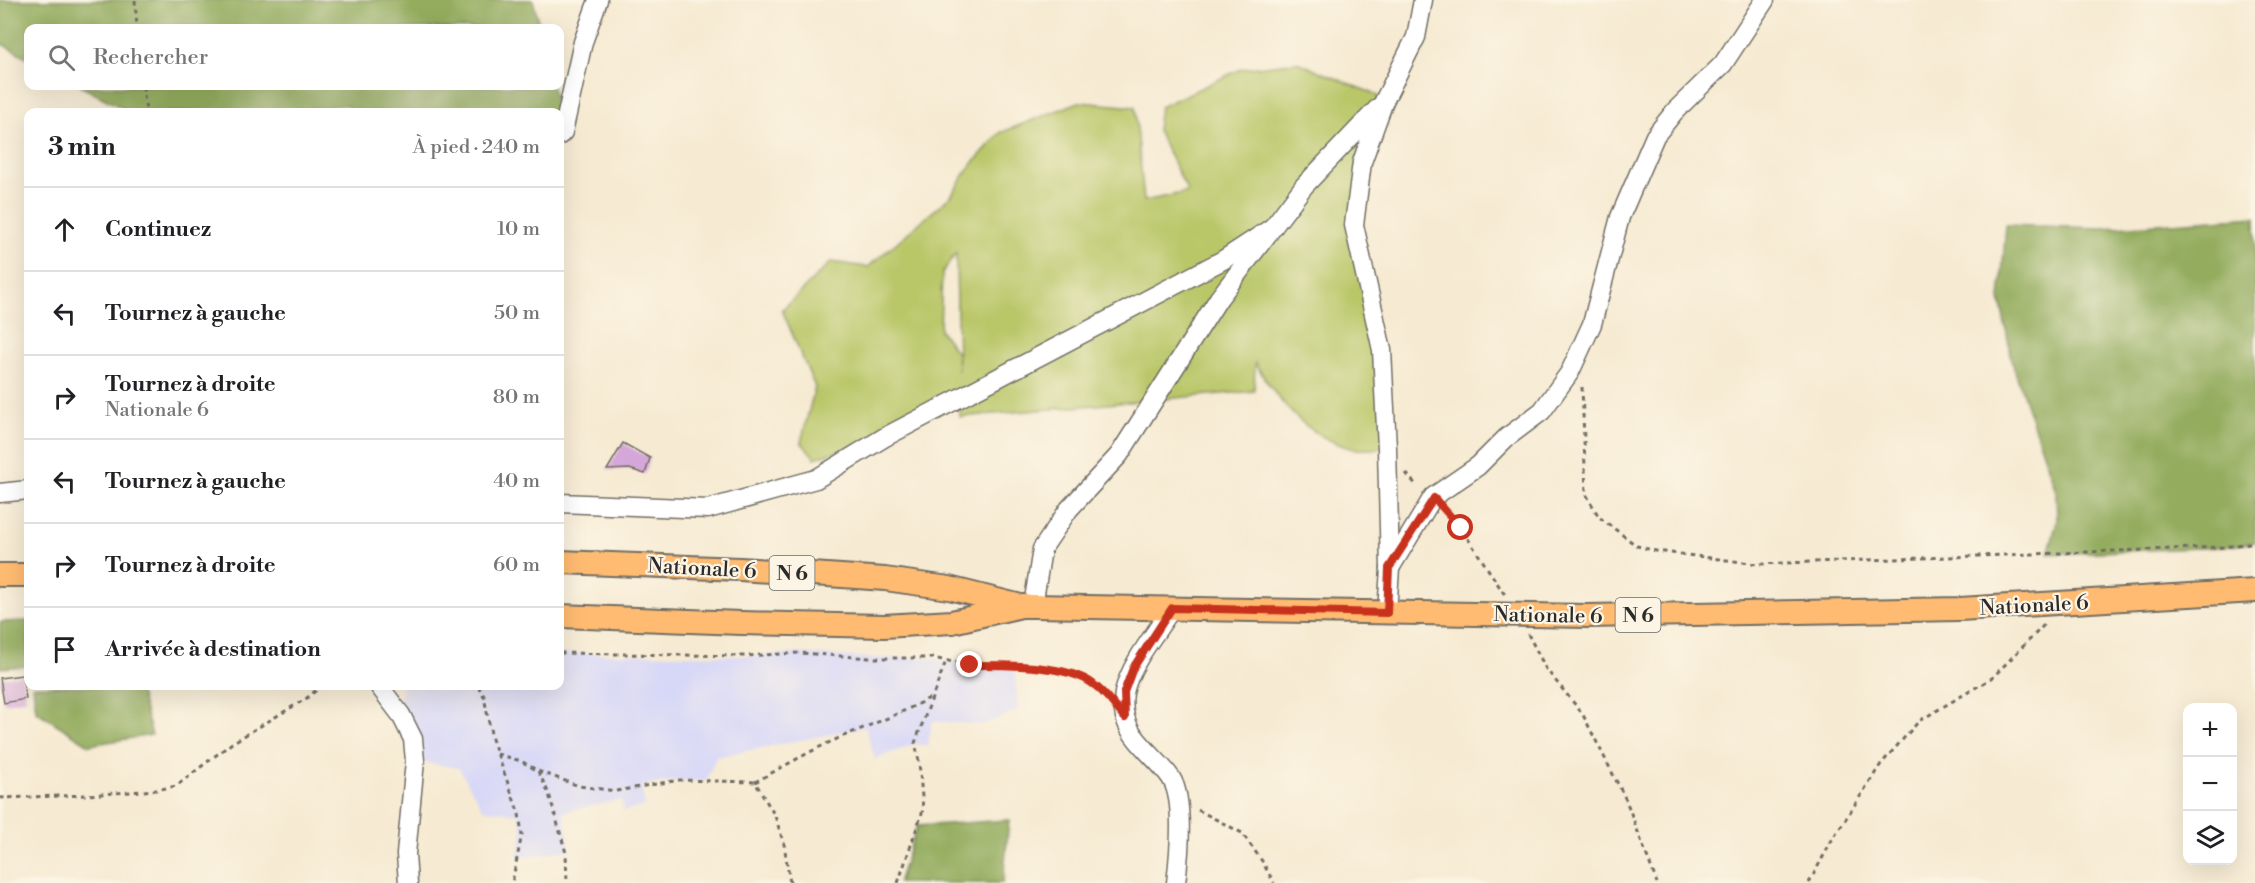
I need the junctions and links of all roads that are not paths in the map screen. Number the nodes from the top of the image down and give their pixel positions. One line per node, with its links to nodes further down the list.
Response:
1 (598, 0): 5 (street)
2 (1423, 0): 4 (street)
3 (1765, 0): 11 (street)
4 (1384, 101): 6 (street); 11 (street)
5 (564, 123)
6 (1273, 227): 9 (street); 15 (street)
7 (24, 490): 8 (street)
8 (0, 493)
9 (564, 503)
10 (564, 562): 15 (main road, Nationale 6 / N 6)
11 (1389, 568): 17 (street)
12 (0, 575): 13 (main road)
13 (24, 575)
14 (2255, 591): 17 (main road, Nationale 6 / N 6)
15 (1027, 606): 16 (main road, Nationale 6 / N 6); 18 (main road, Nationale 6 / N 6)
16 (1172, 608): 17 (main road, Nationale 6 / N 6); 21 (street)
17 (1387, 613)
18 (564, 616)
19 (382, 690): 20 (street)
20 (408, 883)
21 (1176, 883)

